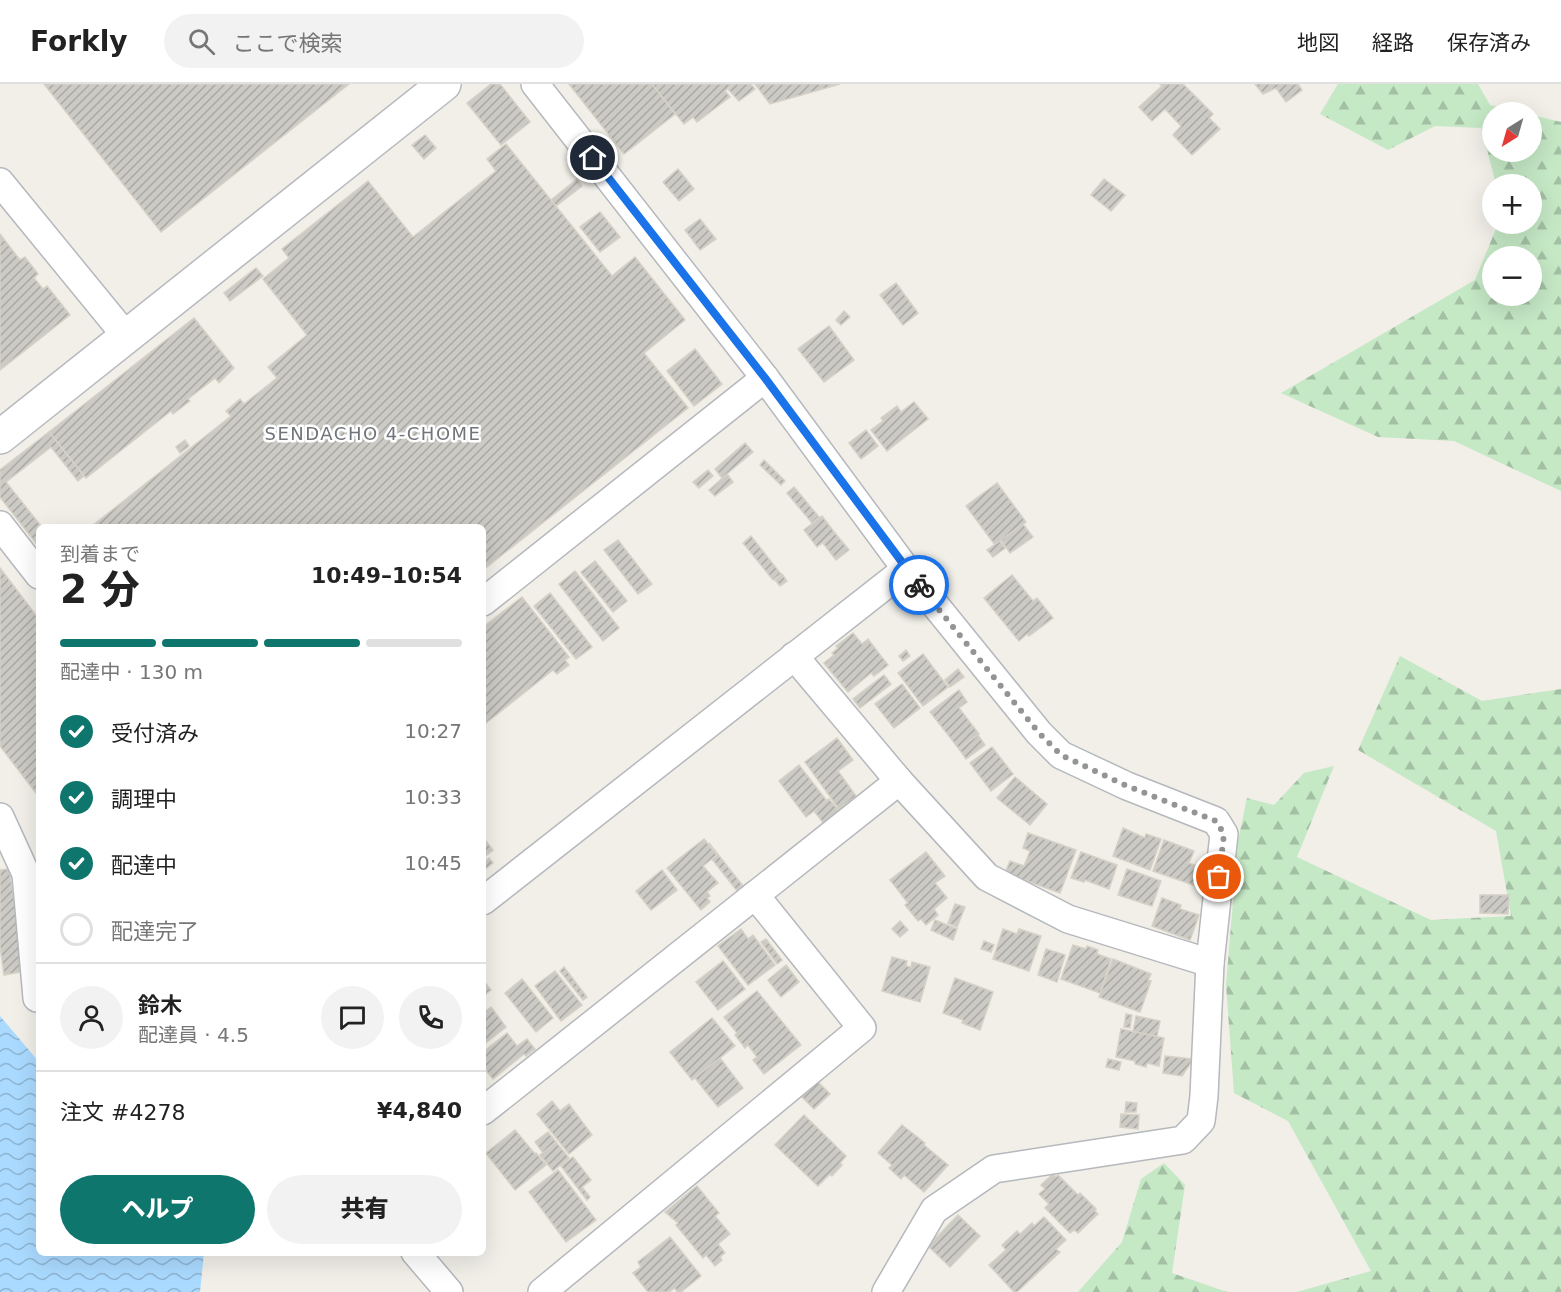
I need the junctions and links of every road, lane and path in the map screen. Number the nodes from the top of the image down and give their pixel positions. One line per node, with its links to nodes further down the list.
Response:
1 (444, 84): 4 (street)
2 (536, 84): 5 (street)
3 (0, 182): 4 (street)
4 (126, 336): 6 (street)
5 (765, 378): 8 (street); 10 (street)
6 (0, 437)
7 (0, 525): 9 (street)
8 (906, 569): 11 (street); 16 (street)
9 (36, 571)
10 (486, 600)
11 (794, 656): 12 (street); 15 (street)
12 (899, 781): 14 (street); 16 (street)
13 (0, 817): 17 (street)
14 (755, 895): 18 (street); 21 (street)
15 (486, 899)
16 (1210, 963): 22 (street)
17 (36, 987)
18 (486, 1109)
19 (419, 1256): 20 (street)
20 (449, 1292)
21 (542, 1292)
22 (886, 1292)

